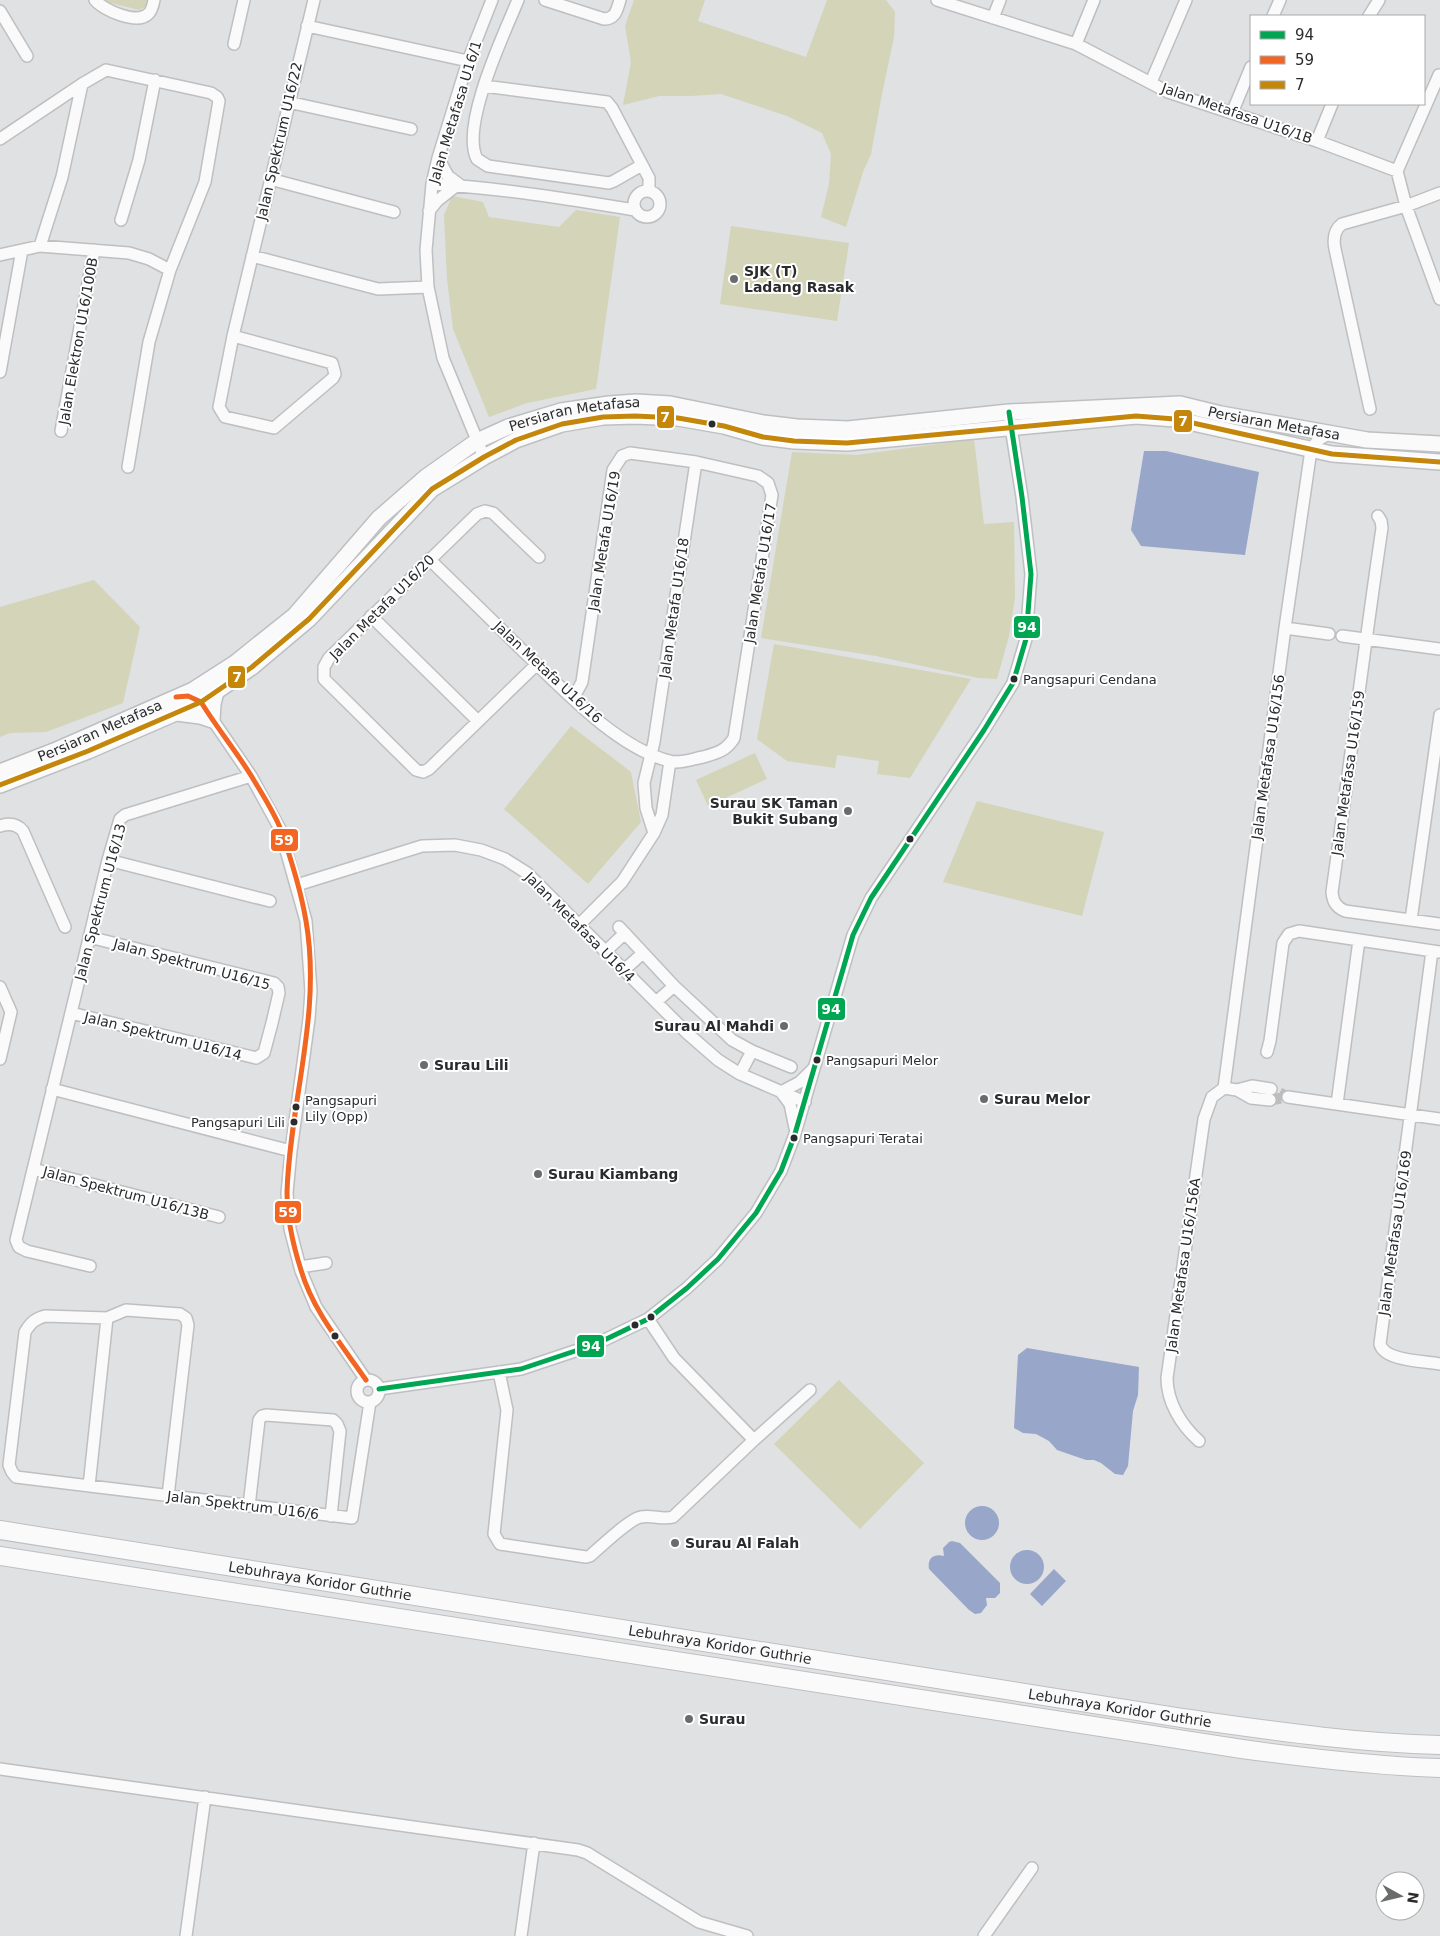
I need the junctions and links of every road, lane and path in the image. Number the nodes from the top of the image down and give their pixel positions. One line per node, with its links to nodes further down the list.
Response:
1 (95, 0): 2 (street)
2 (154, 0)
3 (244, 0): 20 (street)
4 (314, 0): 19 (street, Jalan Spektrum U16/22)
5 (492, 0): 23 (street, Jalan Metafasa U16/1)
6 (518, 0): 29 (street)
7 (545, 0): 8 (street)
8 (620, 0)
9 (938, 0): 18 (street, Jalan Metafasa U16/1B)
10 (1000, 0): 18 (street)
11 (1094, 0): 21 (street)
12 (1186, 0): 27 (street)
13 (1280, 0): 16 (street)
14 (1379, 0): 17 (street)
15 (0, 11): 22 (street)
16 (1273, 15)
17 (1370, 15)
18 (993, 18): 21 (street, Jalan Metafasa U16/1B)
19 (307, 26): 23 (street); 30 (street, Jalan Spektrum U16/22)
20 (234, 44)
21 (1076, 44): 27 (street, Jalan Metafasa U16/1B)
22 (27, 56)
23 (468, 61): 36 (street, Jalan Metafasa U16/1)
24 (1250, 69): 32 (street)
25 (1440, 75): 38 (street)
26 (155, 80): 28 (street); 48 (street); 54 (street)
27 (1150, 82): 32 (street, Jalan Metafasa U16/1B)
28 (82, 84): 34 (street); 49 (street)
29 (484, 86): 37 (street); 37 (street)
30 (288, 102): 33 (street); 39 (street, Jalan Spektrum U16/22)
31 (1332, 105): 35 (street)
32 (1232, 113): 35 (street, Jalan Metafasa U16/1B)
33 (412, 130)
34 (0, 139)
35 (1317, 141): 38 (street, Jalan Metafasa U16/1B)
36 (438, 158): 40 (street, Jalan Metafasa U16/1); 41 (street)
37 (642, 165): 42 (street)
38 (1397, 171): 44 (street)
39 (270, 179): 47 (street); 53 (street, Jalan Spektrum U16/22)
40 (432, 184): 41 (street); 46 (street, Jalan Metafasa U16/1)
41 (458, 186): 45 (street); 46 (street)
42 (649, 191): 45 (street); 45 (street)
43 (1440, 193): 44 (street)
44 (1406, 206): 56 (street); 59 (street)
45 (635, 210)
46 (429, 211): 55 (street, Jalan Metafasa U16/1)
47 (394, 212)
48 (120, 220)
49 (40, 246): 50 (street); 51 (street)
50 (22, 250): 52 (street); 58 (street)
51 (94, 250): 54 (street); 63 (street, Jalan Elektron U16/100B)
52 (0, 255)
53 (252, 256): 55 (street); 57 (street, Jalan Spektrum U16/22)
54 (170, 270): 71 (street)
55 (428, 287): 65 (street, Jalan Metafasa U16/1)
56 (1440, 299)
57 (233, 336): 57 (street, Jalan Spektrum U16/22)
58 (0, 372)
59 (1370, 409)
60 (1009, 412): 61 (street); 62 (main road, Persiaran Metafasa); 65 (main road, Persiaran Metafasa)
61 (1011, 429): 67 (main road, Persiaran Metafasa); 68 (main road, Persiaran Metafasa); 121 (street)
62 (1303, 429): 64 (main road, Persiaran Metafasa); 67 (street)
63 (61, 431)
64 (1328, 434): 66 (main road, Persiaran Metafasa); 67 (street)
65 (477, 441): 68 (street, Jalan Metafasa U16/1); 83 (main road, Persiaran Metafasa)
66 (1440, 444)
67 (1311, 450): 70 (main road, Persiaran Metafasa); 76 (street, Jalan Metafasa U16/156)
68 (484, 456): 82 (main road, Persiaran Metafasa)
69 (696, 462): 84 (street, Jalan Metafa U16/19); 90 (street, Jalan Metafa U16/17); 91 (street, Jalan Metafa U16/18)
70 (1440, 462)
71 (128, 467)
72 (1378, 516): 79 (street, Jalan Metafasa U16/159)
73 (540, 557): 74 (street, Jalan Metafa U16/20)
74 (429, 559): 75 (street, Jalan Metafa U16/20); 81 (street, Jalan Metafa U16/16)
75 (371, 616): 89 (street); 89 (street, Jalan Metafa U16/20)
76 (1285, 628): 77 (street); 124 (street, Jalan Metafasa U16/156)
77 (1329, 634)
78 (1342, 636): 79 (street)
79 (1365, 640): 80 (street); 103 (street, Jalan Metafasa U16/159)
80 (1440, 649)
81 (537, 664): 84 (street, Jalan Metafa U16/16); 89 (street, Jalan Metafa U16/20)
82 (216, 692): 85 (main road, Persiaran Metafasa); 88 (main road)
83 (176, 697): 85 (main road); 93 (main road, Persiaran Metafasa)
84 (573, 699): 91 (street, Jalan Metafa U16/16)
85 (201, 702): 86 (main road, Persiaran Metafasa); 88 (street)
86 (177, 713): 88 (main road); 96 (main road, Persiaran Metafasa)
87 (1440, 715): 103 (street)
88 (212, 720): 94 (street)
89 (478, 721)
90 (734, 738): 92 (street, Jalan Metafa U16/16)
91 (651, 754): 92 (street, Jalan Metafa U16/16); 95 (street, Jalan Metafa U16/18)
92 (670, 761): 97 (street)
93 (0, 772)
94 (251, 776): 100 (street, Jalan Spektrum U16/13); 101 (street)
95 (644, 784): 97 (street); 99 (street, Jalan Metafa U16/18)
96 (0, 785)
97 (666, 786): 99 (street)
98 (0, 826): 106 (street)
99 (654, 833): 105 (street)
100 (108, 860): 102 (street); 107 (street, Jalan Spektrum U16/13)
101 (297, 886): 105 (street, Jalan Metafasa U16/4); 134 (street)
102 (270, 901)
103 (1411, 920): 104 (street)
104 (1440, 924)
105 (580, 925): 109 (street, Jalan Metafasa U16/4)
106 (65, 927)
107 (89, 937): 116 (street, Jalan Spektrum U16/13); 119 (street, Jalan Spektrum U16/15)
108 (1359, 940): 110 (street); 118 (street); 130 (street)
109 (606, 951): 111 (street, Jalan Metafasa U16/4); 112 (street, Jalan Metafasa U16/4)
110 (1436, 951): 131 (street, Jalan Metafasa U16/169)
111 (643, 953): 112 (street); 113 (street, Jalan Metafasa U16/4)
112 (624, 970): 115 (street, Jalan Metafasa U16/4)
113 (674, 986): 115 (street); 117 (street, Jalan Metafasa U16/4)
114 (0, 987): 120 (street)
115 (656, 1002): 123 (street, Jalan Metafasa U16/4)
116 (71, 1013): 119 (street, Jalan Spektrum U16/14); 125 (street, Jalan Spektrum U16/13)
117 (752, 1051): 122 (street, Jalan Metafasa U16/4); 123 (street)
118 (1267, 1052)
119 (256, 1058)
120 (0, 1059)
121 (815, 1066): 126 (street); 129 (street)
122 (791, 1067)
123 (740, 1074): 126 (street, Jalan Metafasa U16/4)
124 (1224, 1088): 127 (street); 149 (street, Jalan Metafasa U16/156A)
125 (52, 1089): 134 (street); 135 (street, Jalan Spektrum U16/13)
126 (781, 1092): 129 (street, Jalan Metafasa U16/4); 133 (street)
127 (1271, 1094)
128 (1288, 1097): 130 (street)
129 (805, 1102): 133 (street)
130 (1337, 1104): 131 (street)
131 (1410, 1116): 132 (street); 142 (street, Jalan Metafasa U16/169)
132 (1440, 1119)
133 (796, 1132): 141 (street)
134 (291, 1151): 139 (street)
135 (33, 1169): 136 (street, Jalan Spektrum U16/13B); 138 (street, Jalan Spektrum U16/13)
136 (219, 1217)
137 (326, 1263): 139 (street)
138 (90, 1266)
139 (300, 1267): 144 (street)
140 (107, 1318): 150 (street); 150 (street, Jalan Spektrum U16/6); 151 (street)
141 (648, 1319): 143 (street); 148 (street)
142 (1440, 1364)
143 (499, 1372): 145 (street); 148 (street)
144 (366, 1380): 145 (street); 147 (street)
145 (379, 1389): 147 (street)
146 (810, 1390): 148 (street)
147 (370, 1402): 153 (street, Jalan Spektrum U16/6)
148 (754, 1440)
149 (1199, 1441)
150 (89, 1486): 151 (street, Jalan Spektrum U16/6)
151 (168, 1496): 152 (street, Jalan Spektrum U16/6)
152 (249, 1506): 153 (street, Jalan Spektrum U16/6); 153 (street)
153 (330, 1516)
154 (0, 1530): 156 (highway, Lebuhraya Koridor Guthrie)
155 (0, 1556): 157 (highway, Lebuhraya Koridor Guthrie)
156 (1440, 1745)
157 (1440, 1768)
158 (0, 1769): 159 (street)
159 (205, 1797): 160 (street); 162 (street)
160 (534, 1843): 163 (street); 164 (street)
161 (1032, 1868): 165 (street)
162 (186, 1936)
163 (521, 1936)
164 (747, 1936)
165 (984, 1936)

